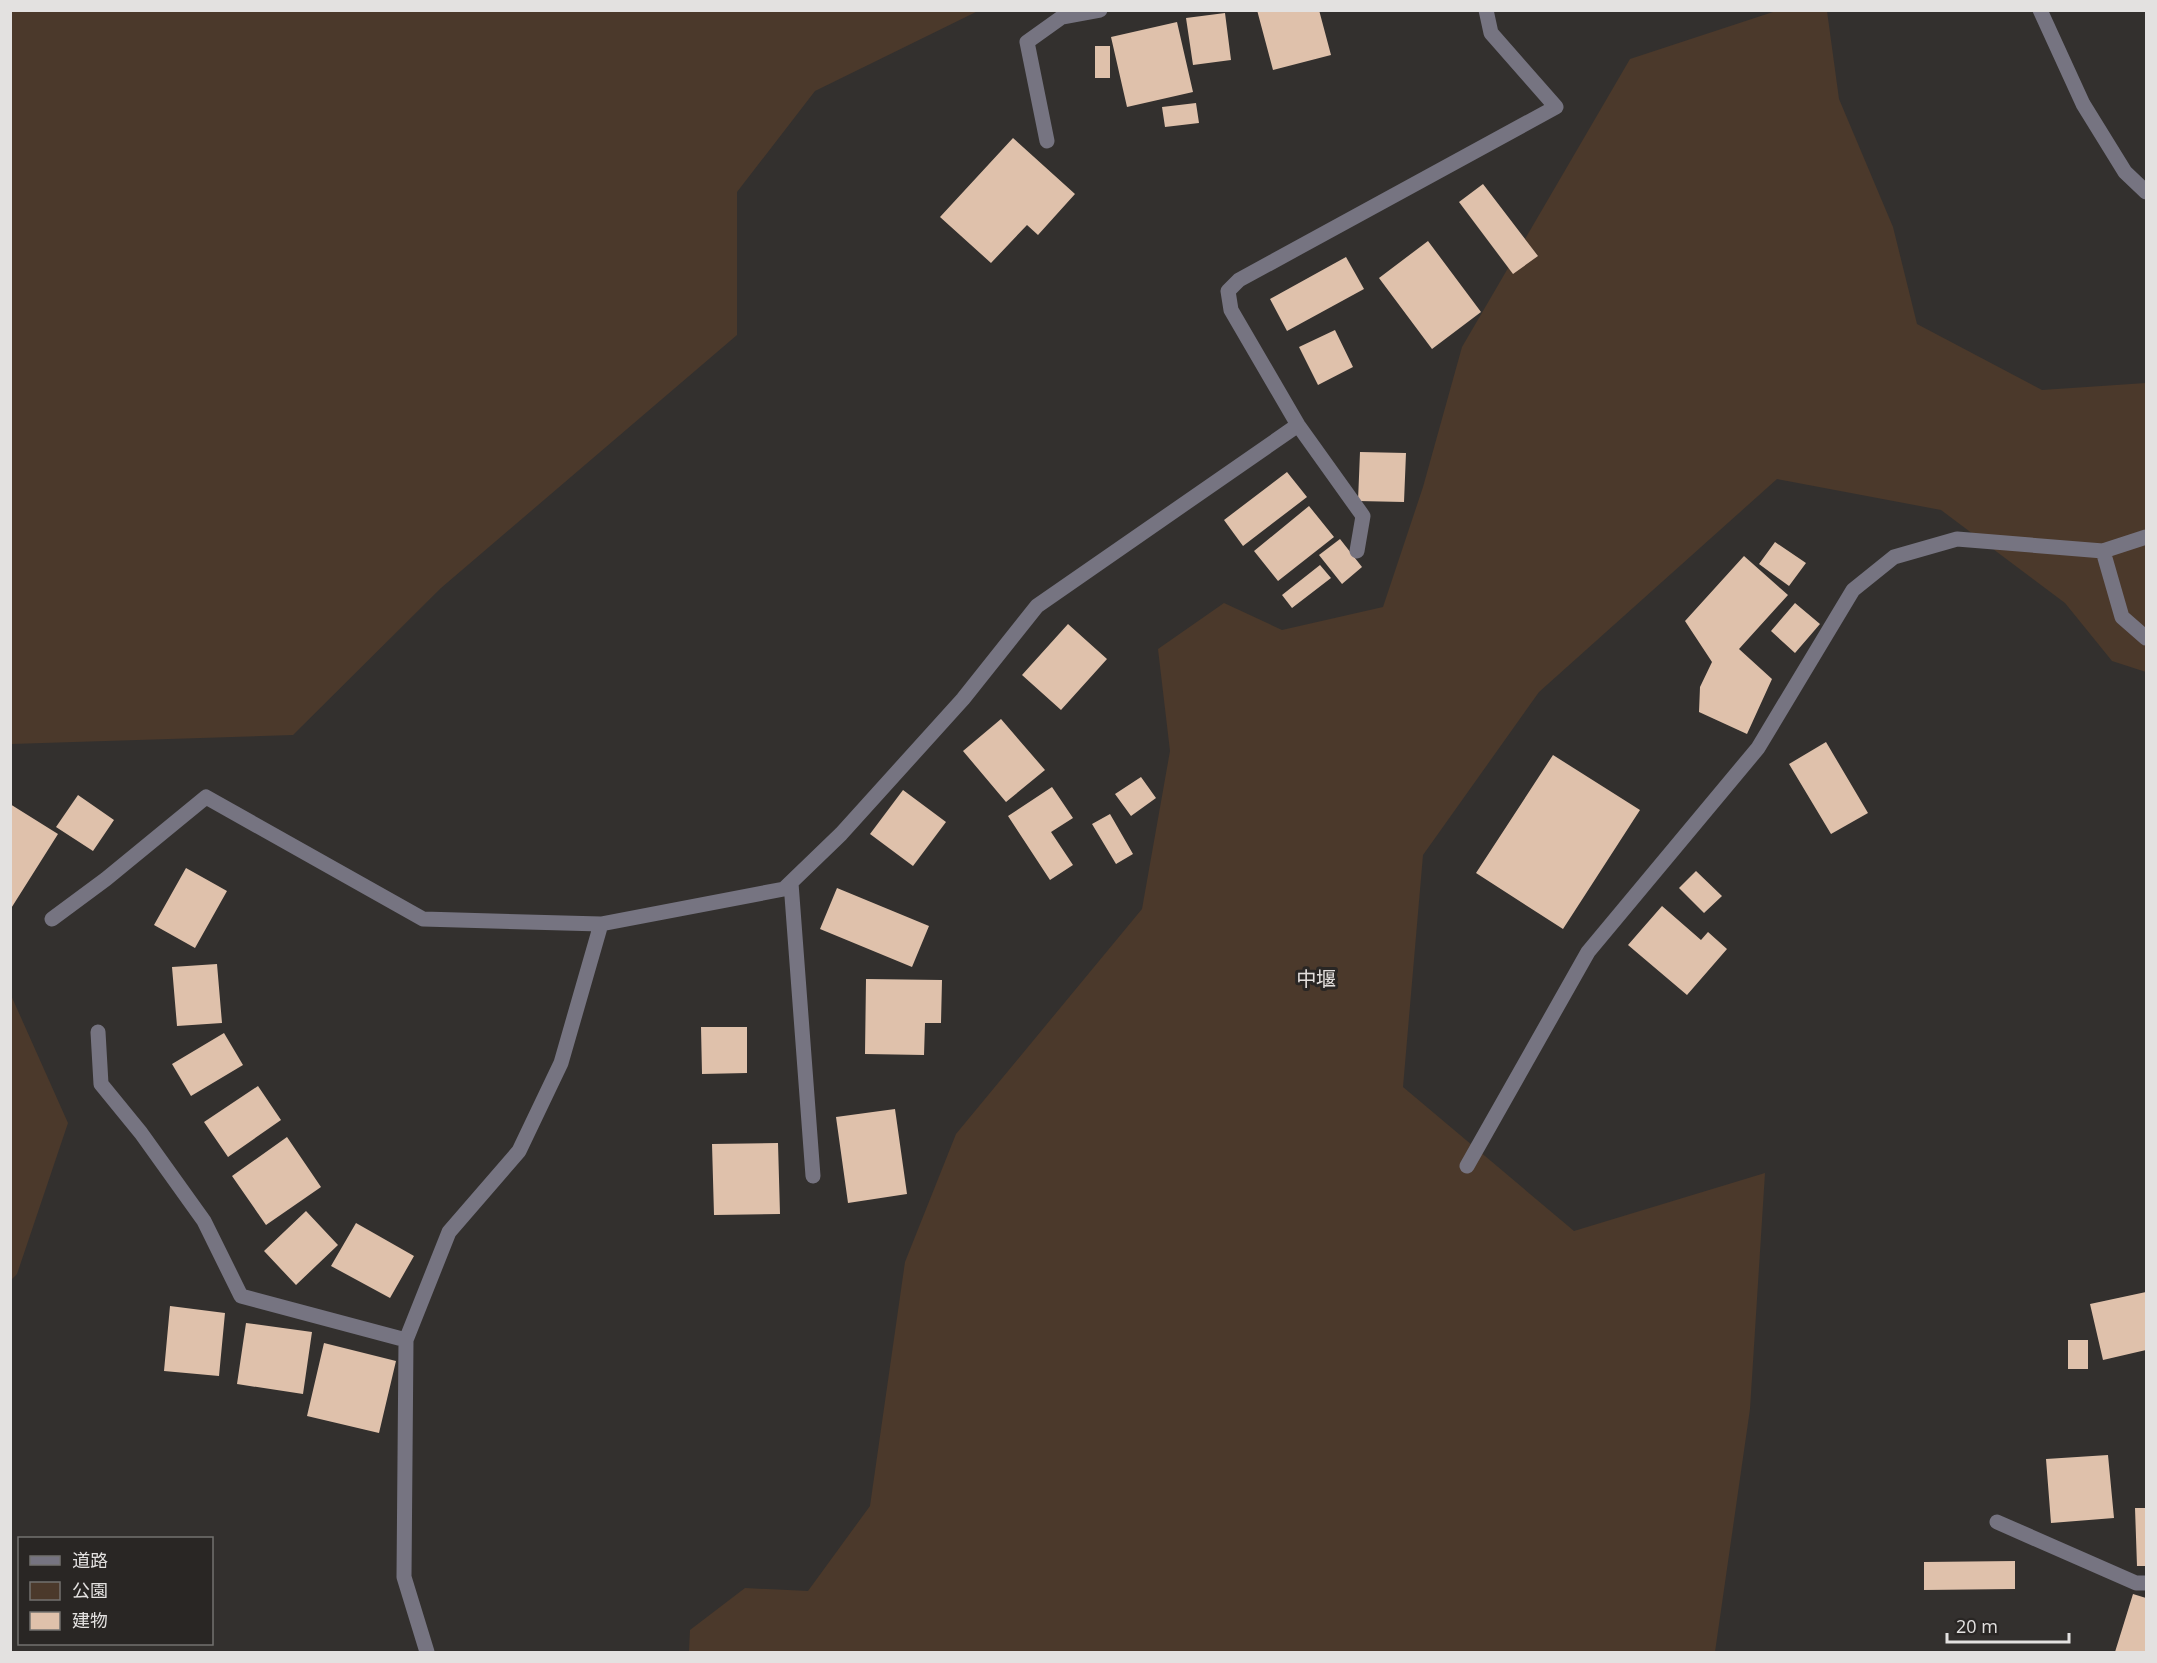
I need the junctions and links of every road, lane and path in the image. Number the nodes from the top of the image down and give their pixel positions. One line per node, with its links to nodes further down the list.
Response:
1 (1100, 10): 4 (street)
2 (1486, 10): 6 (street)
3 (2040, 10): 5 (street)
4 (1047, 141)
5 (2146, 192)
6 (1298, 425): 8 (street); 11 (street)
7 (2146, 537): 9 (street)
8 (1357, 551)
9 (2103, 551): 10 (street); 15 (street)
10 (2146, 638)
11 (791, 883): 13 (street); 16 (street)
12 (52, 919): 13 (street)
13 (601, 924): 17 (street)
14 (98, 1032): 17 (street)
15 (1467, 1166)
16 (813, 1176)
17 (406, 1340): 20 (street)
18 (1997, 1522): 19 (street)
19 (2146, 1583)
20 (427, 1653)

